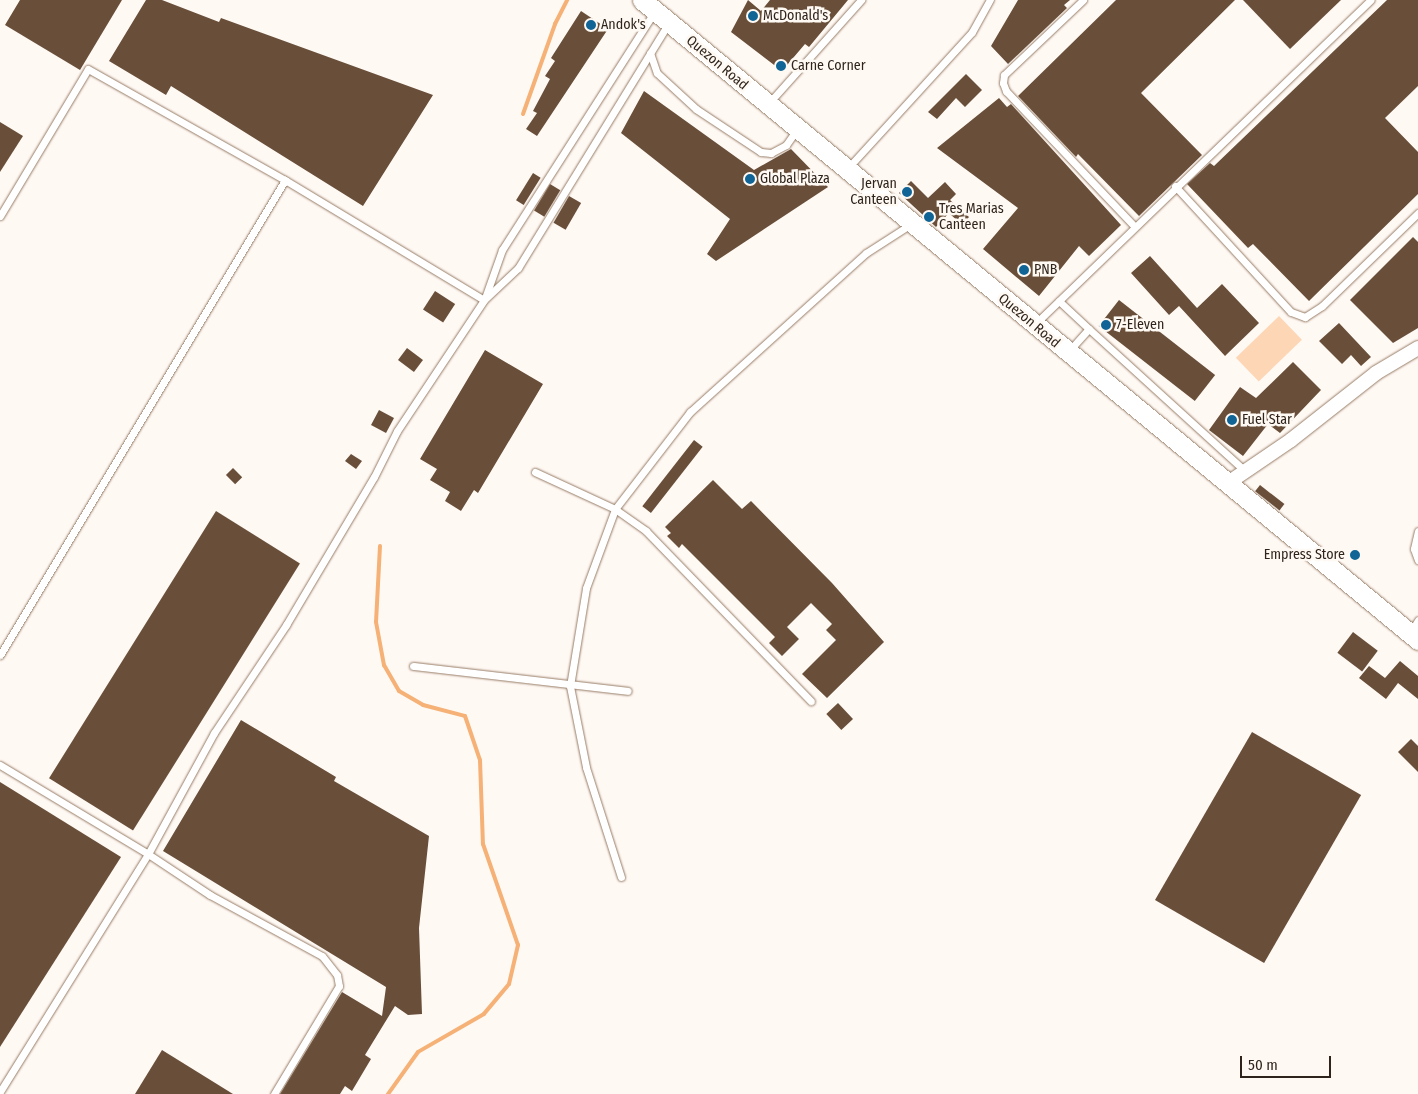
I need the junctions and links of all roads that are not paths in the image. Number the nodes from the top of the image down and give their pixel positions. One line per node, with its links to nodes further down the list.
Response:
1 (860, 0): 7 (lane)
2 (990, 0): 9 (lane)
3 (1083, 0): 15 (lane)
4 (1371, 0): 11 (lane)
5 (655, 11): 6 (lane); 7 (main road, Quezon Road); 16 (lane)
6 (650, 53): 8 (lane); 16 (lane)
7 (768, 104): 8 (main road, Quezon Road)
8 (797, 129): 9 (main road, Quezon Road)
9 (847, 170): 14 (main road, Quezon Road)
10 (285, 180): 13 (lane); 16 (lane); 29 (lane)
11 (1175, 186): 12 (lane); 15 (lane)
12 (1418, 213)
13 (0, 216)
14 (912, 222): 18 (main road, Quezon Road); 25 (lane)
15 (1135, 227): 17 (lane)
16 (484, 300): 35 (lane)
17 (1059, 301): 18 (lane); 19 (lane)
18 (1034, 325): 21 (main road, Quezon Road)
19 (1090, 330): 21 (lane); 22 (lane)
20 (1418, 348): 22 (street)
21 (1068, 353): 24 (main road, Quezon Road)
22 (1244, 470): 24 (street)
23 (535, 472): 25 (lane)
24 (1228, 483): 28 (main road, Quezon Road)
25 (615, 509): 31 (lane); 33 (lane)
26 (1418, 531): 27 (lane)
27 (1418, 560)
28 (1415, 631)
29 (0, 656)
30 (413, 666): 31 (lane)
31 (570, 686): 32 (lane); 36 (lane)
32 (628, 691)
33 (811, 701)
34 (0, 765): 35 (lane)
35 (148, 854): 37 (lane); 38 (lane)
36 (621, 877)
37 (0, 1092)
38 (274, 1094)

